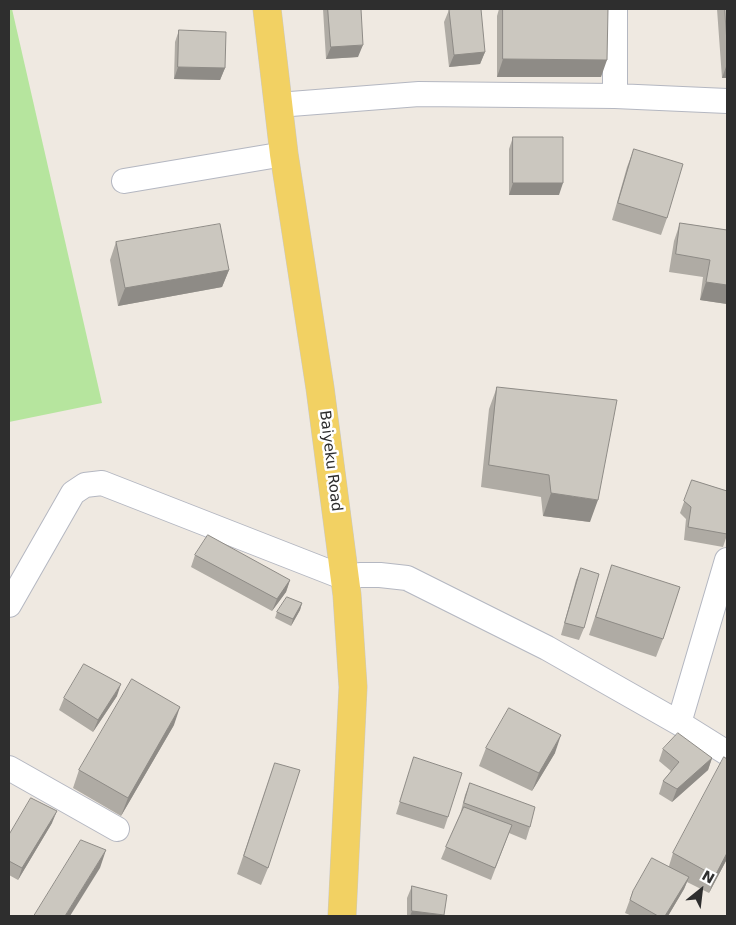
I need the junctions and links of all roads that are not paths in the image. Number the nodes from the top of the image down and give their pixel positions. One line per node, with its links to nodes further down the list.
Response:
1 (267, 9): 5 (main road, Baiyeku Road)
2 (615, 9): 3 (street)
3 (615, 96): 4 (street); 5 (street)
4 (727, 101)
5 (278, 105): 6 (main road, Baiyeku Road)
6 (284, 154): 7 (street); 9 (main road, Baiyeku Road)
7 (124, 181)
8 (727, 560): 11 (street)
9 (345, 578): 10 (street); 11 (street); 15 (main road, Baiyeku Road)
10 (9, 605)
11 (679, 723): 12 (street)
12 (727, 753)
13 (9, 768): 14 (street)
14 (116, 828)
15 (342, 916)

